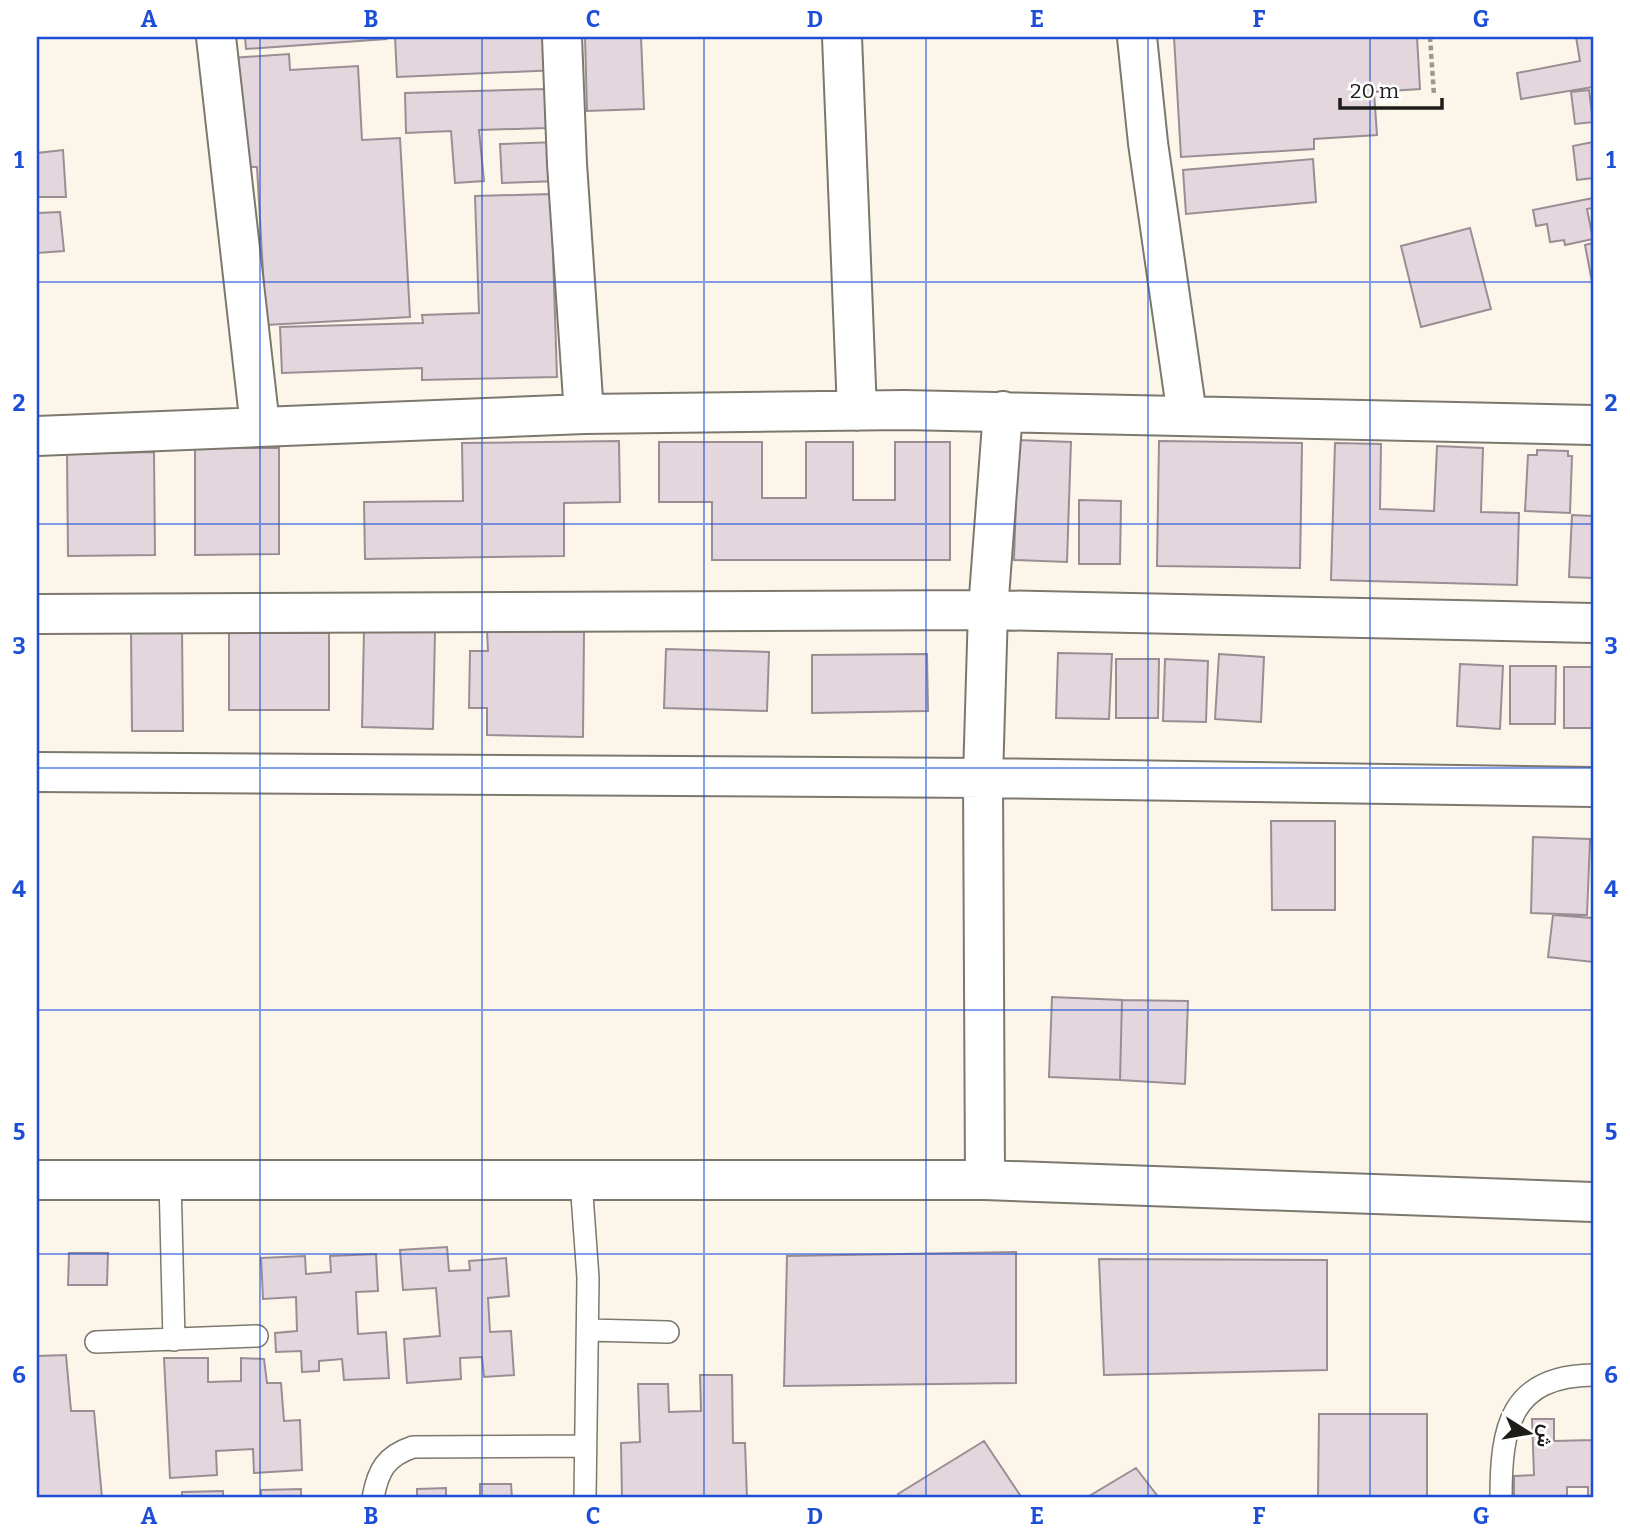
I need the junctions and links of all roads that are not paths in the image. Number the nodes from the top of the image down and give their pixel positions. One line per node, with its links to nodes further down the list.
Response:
1 (216, 37): 10 (street)
2 (562, 37): 7 (street)
3 (842, 37): 5 (street)
4 (1138, 37): 8 (street)
5 (857, 411): 6 (street); 7 (street)
6 (1003, 411): 8 (street); 12 (street)
7 (584, 414): 10 (street)
8 (1187, 415): 9 (street)
9 (1593, 425)
10 (260, 426): 11 (street)
11 (37, 436)
12 (988, 610): 13 (street); 14 (street); 16 (street)
13 (37, 614)
14 (1593, 623)
15 (37, 772): 16 (street)
16 (983, 778): 17 (street); 19 (street)
17 (1593, 787)
18 (170, 1179): 20 (street); 21 (street); 26 (lane)
19 (985, 1180): 21 (street); 22 (street)
20 (37, 1181)
21 (581, 1181): 23 (lane)
22 (1593, 1202)
23 (588, 1330): 24 (lane); 29 (lane)
24 (668, 1332)
25 (257, 1336): 26 (lane)
26 (174, 1339): 27 (lane)
27 (96, 1342)
28 (1593, 1375): 32 (lane)
29 (584, 1446): 30 (lane); 31 (lane)
30 (373, 1498)
31 (585, 1498)
32 (1501, 1498)

